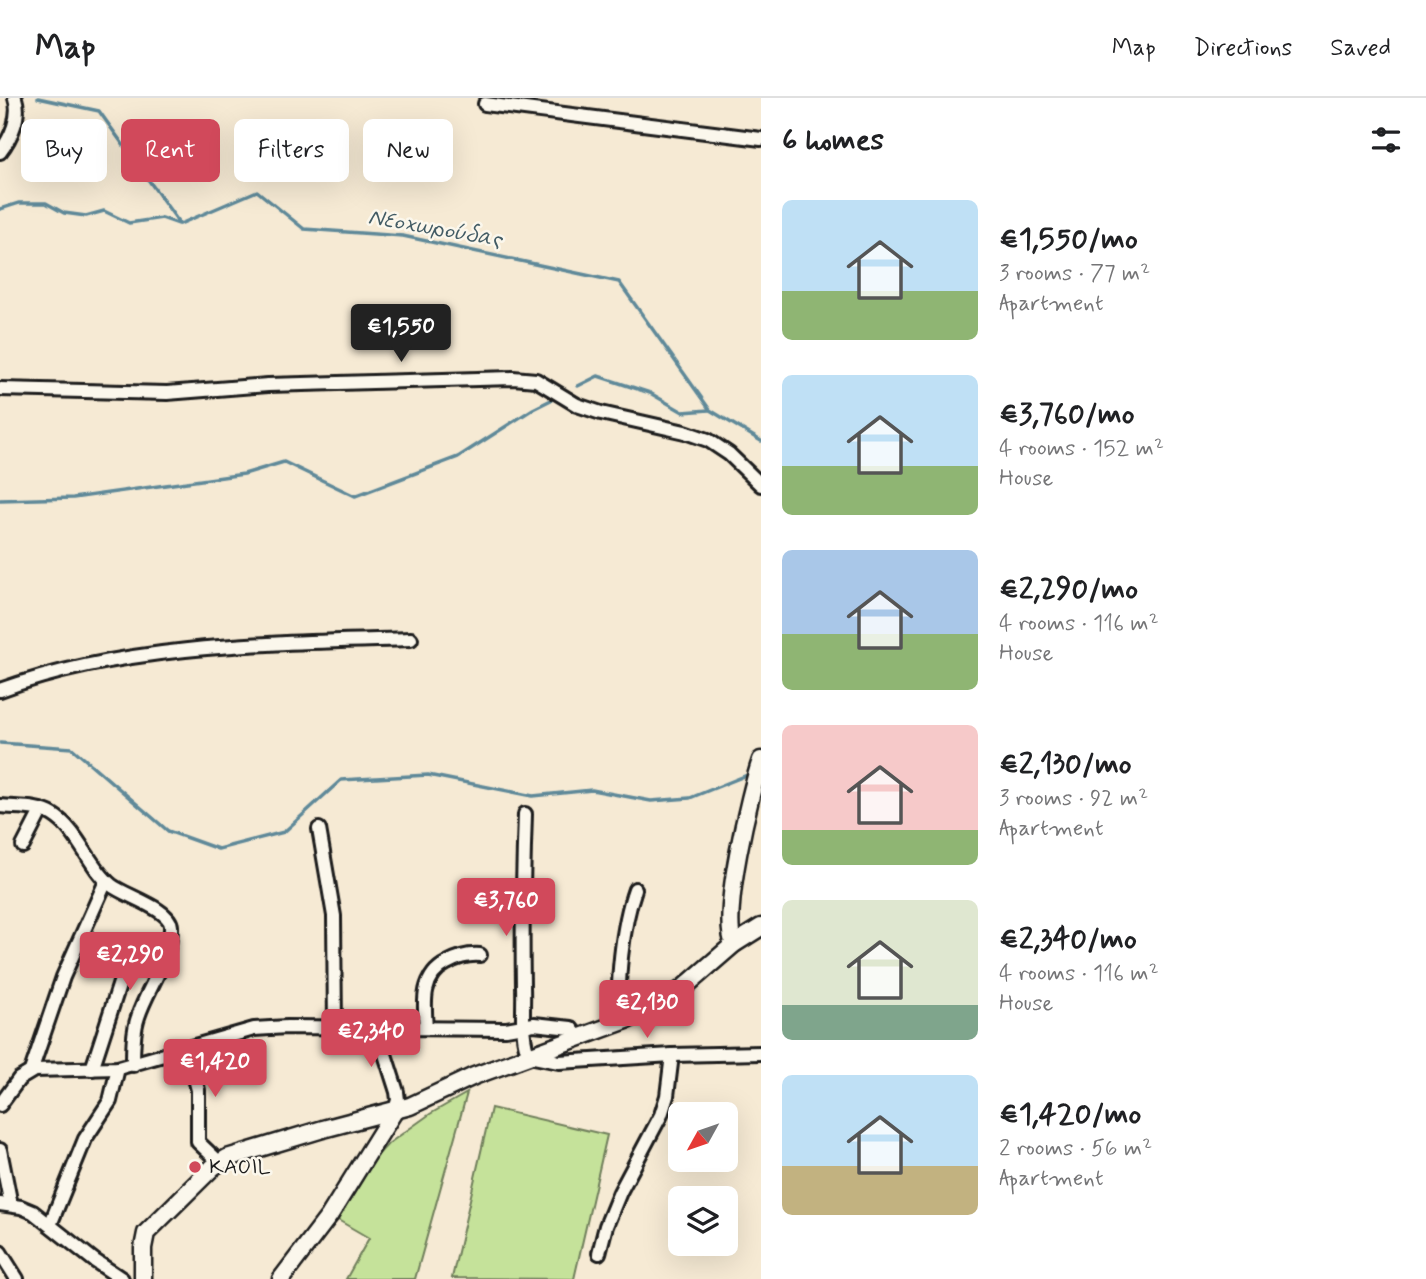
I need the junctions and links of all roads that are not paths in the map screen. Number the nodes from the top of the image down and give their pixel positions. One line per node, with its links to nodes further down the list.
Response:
1 (15, 98): 4 (street)
2 (485, 104): 3 (street)
3 (761, 139)
4 (0, 152)
5 (0, 389): 6 (street)
6 (761, 485)
7 (411, 639): 8 (street)
8 (0, 690)
9 (761, 760): 18 (street)
10 (0, 806): 11 (street)
11 (41, 811): 14 (street); 15 (street)
12 (524, 814): 22 (street)
13 (319, 829): 24 (street)
14 (23, 846)
15 (106, 881): 31 (street); 34 (street)
16 (635, 889): 21 (street)
17 (761, 926): 18 (street)
18 (734, 944): 21 (street)
19 (480, 955): 23 (street)
20 (127, 961): 33 (street)
21 (621, 1022): 26 (street)
22 (524, 1026): 23 (street); 26 (street); 30 (street)
23 (426, 1028): 25 (street)
24 (335, 1029): 25 (street); 27 (street)
25 (377, 1029): 36 (street)
26 (579, 1038): 30 (street)
27 (187, 1048): 31 (street); 38 (street)
28 (761, 1053): 29 (street)
29 (672, 1055): 30 (street); 42 (street)
30 (528, 1056): 36 (street)
31 (133, 1065): 32 (street)
32 (118, 1068): 33 (street); 40 (street)
33 (92, 1069): 34 (street)
34 (31, 1071): 35 (street)
35 (0, 1105)
36 (395, 1110): 38 (street); 46 (street)
37 (0, 1150): 39 (street)
38 (219, 1162): 45 (street)
39 (5, 1204): 40 (street)
40 (50, 1225): 44 (street)
41 (0, 1252): 43 (street)
42 (599, 1253)
43 (18, 1279)
44 (122, 1279)
45 (143, 1279)
46 (281, 1279)

